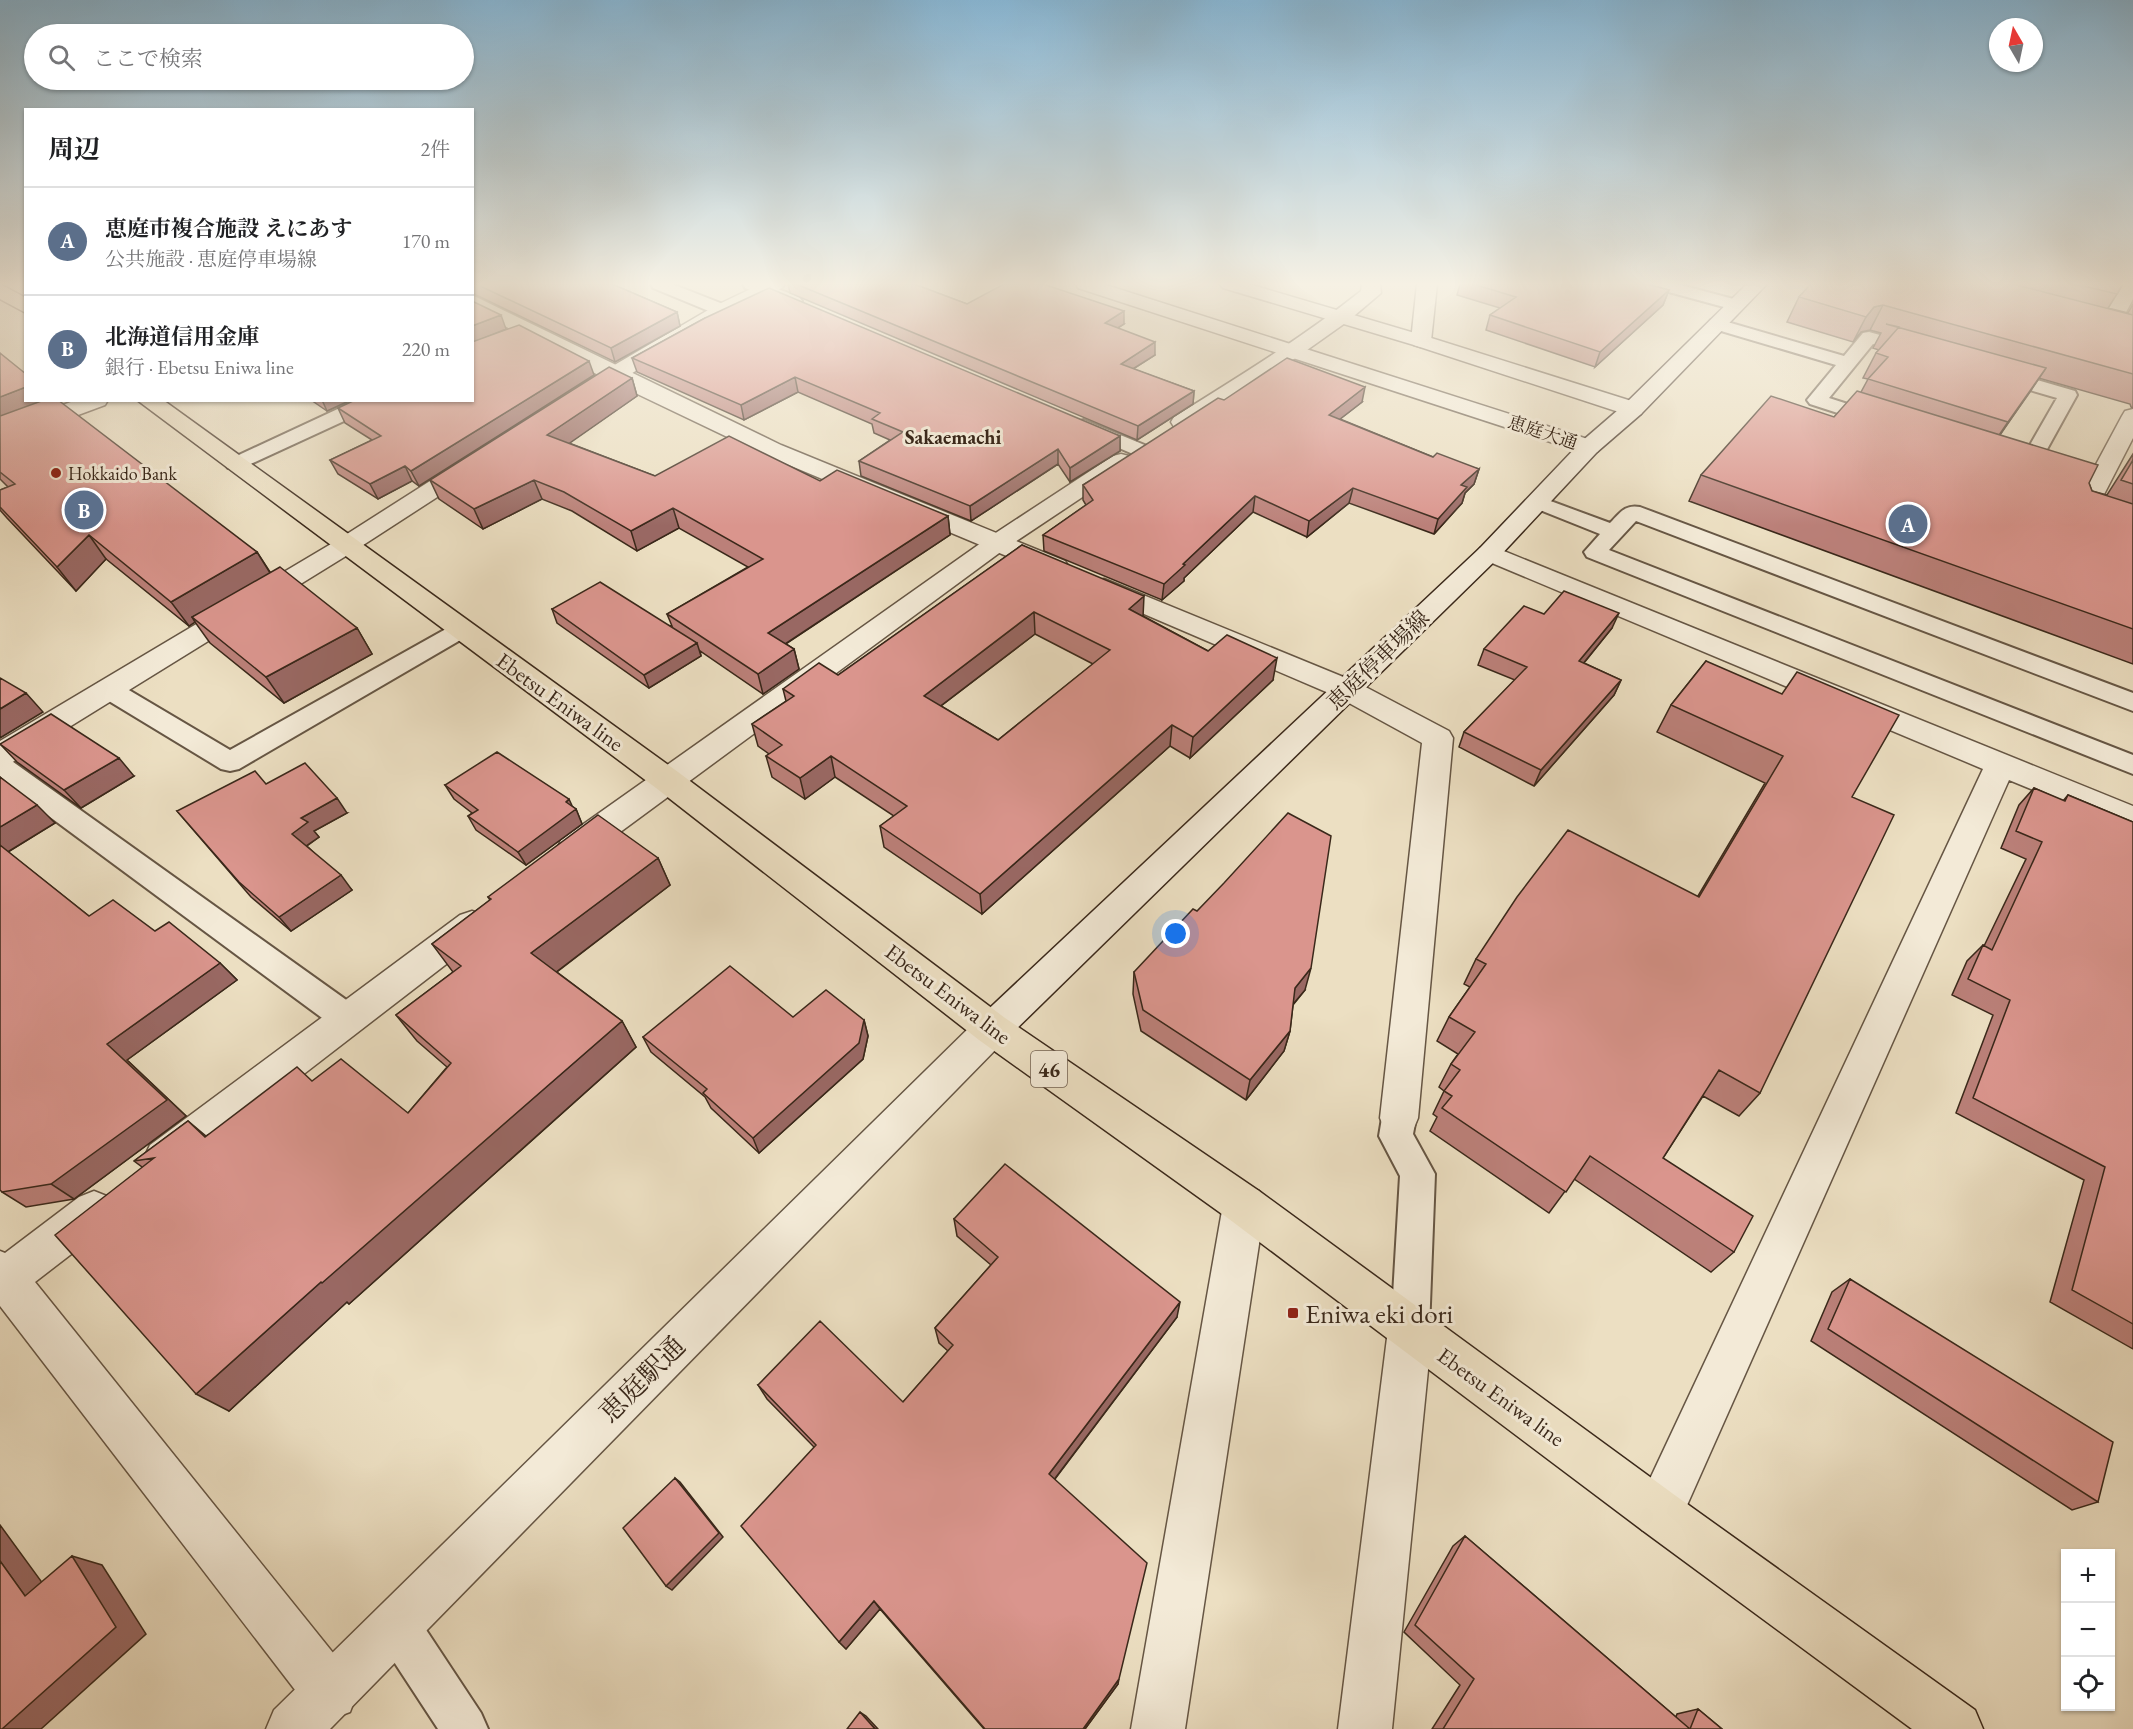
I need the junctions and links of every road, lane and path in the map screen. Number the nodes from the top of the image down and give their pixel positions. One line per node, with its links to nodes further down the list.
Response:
1 (591, 365): 9 (street)
2 (630, 365): 9 (street)
3 (1272, 365): 21 (street)
4 (1335, 365): 19 (street, 恵庭大通)
5 (1495, 365): 14 (street)
6 (1677, 365): 14 (street, 恵庭停車場線)
7 (1847, 365): 17 (lane)
8 (1980, 369): 22 (lane)
9 (614, 374): 13 (street); 27 (street)
10 (92, 402): 18 (street)
11 (151, 402): 23 (main road, Ebetsu Eniwa line / 46)
12 (370, 402): 23 (lane)
13 (564, 405)
14 (1633, 409): 19 (street, 恵庭停車場線)
15 (2133, 416): 25 (street)
16 (1065, 417): 21 (lane)
17 (1895, 425)
18 (0, 437)
19 (1589, 447): 24 (street, 恵庭停車場線)
20 (494, 450): 28 (street)
21 (1140, 450): 27 (street)
22 (1995, 457)
23 (235, 464): 28 (main road, Ebetsu Eniwa line / 46)
24 (1537, 502): 26 (lane); 29 (street, 恵庭停車場線)
25 (2133, 528)
26 (1614, 532): 33 (lane); 36 (lane)
27 (997, 543): 32 (street); 38 (street)
28 (345, 546): 30 (main road, Ebetsu Eniwa line / 46); 31 (street)
29 (1490, 553): 32 (street, 恵庭停車場線); 35 (street)
30 (461, 630): 31 (lane); 38 (main road, Ebetsu Eniwa line / 46)
31 (108, 689): 34 (street)
32 (1348, 690): 43 (street, 恵庭停車場線); 44 (street)
33 (2133, 702)
34 (0, 754)
35 (2001, 763): 39 (street); 48 (street)
36 (2133, 765)
37 (0, 766): 42 (lane)
38 (667, 780): 40 (street); 43 (main road, Ebetsu Eniwa line / 46)
39 (2133, 819)
40 (548, 868)
41 (491, 911): 42 (street)
42 (348, 1019): 46 (street)
43 (992, 1029): 45 (main road, Ebetsu Eniwa line / 46); 49 (street, 恵庭駅通)
44 (1399, 1118): 47 (lane)
45 (1244, 1205): 47 (main road, Ebetsu Eniwa line / 46); 54 (street)
46 (2, 1278): 50 (street)
47 (1410, 1330): 48 (main road, Ebetsu Eniwa line / 46); 55 (street)
48 (1659, 1513): 51 (main road, Ebetsu Eniwa line / 46)
49 (397, 1626): 50 (street, 恵庭駅通); 53 (lane)
50 (331, 1693): 52 (street, 恵庭駅通)
51 (1939, 1723)
52 (293, 1729)
53 (465, 1729)
54 (1158, 1729)
55 (1365, 1729)

